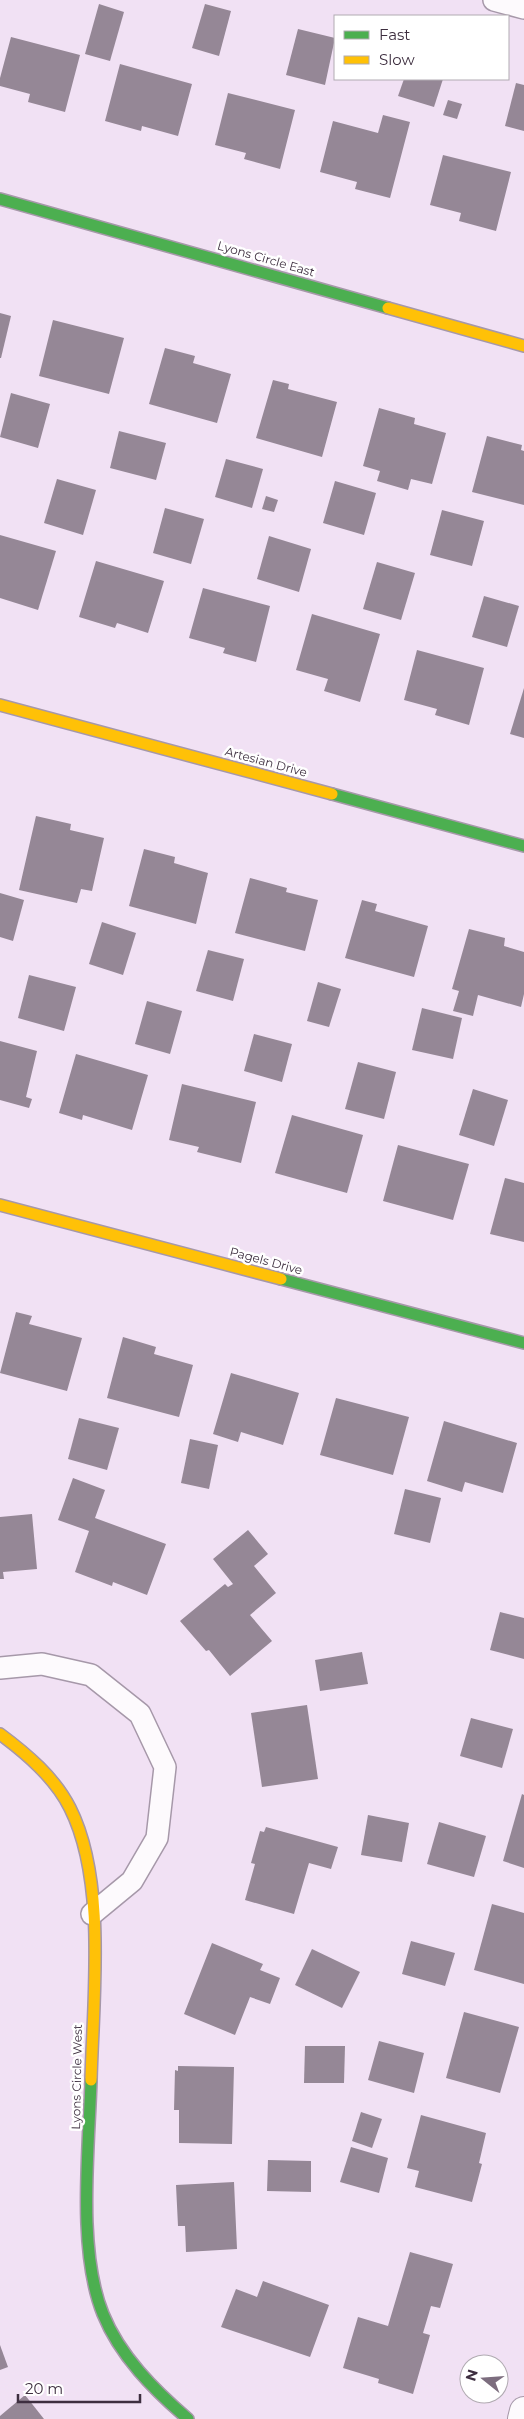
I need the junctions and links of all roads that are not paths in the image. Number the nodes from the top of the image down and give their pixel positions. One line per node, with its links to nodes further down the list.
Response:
1 (494, 0): 2 (lane)
2 (524, 8)
3 (0, 199): 4 (street, Lyons Circle East)
4 (524, 346)
5 (0, 705): 6 (street, Artesian Drive)
6 (524, 846)
7 (0, 1205): 8 (street, Pagels Drive)
8 (524, 1343)
9 (0, 1668): 11 (lane)
10 (0, 1734): 11 (street, Lyons Circle West)
11 (92, 1914): 13 (street, Lyons Circle West)
12 (524, 2412): 14 (street)
13 (188, 2419)
14 (522, 2419)

